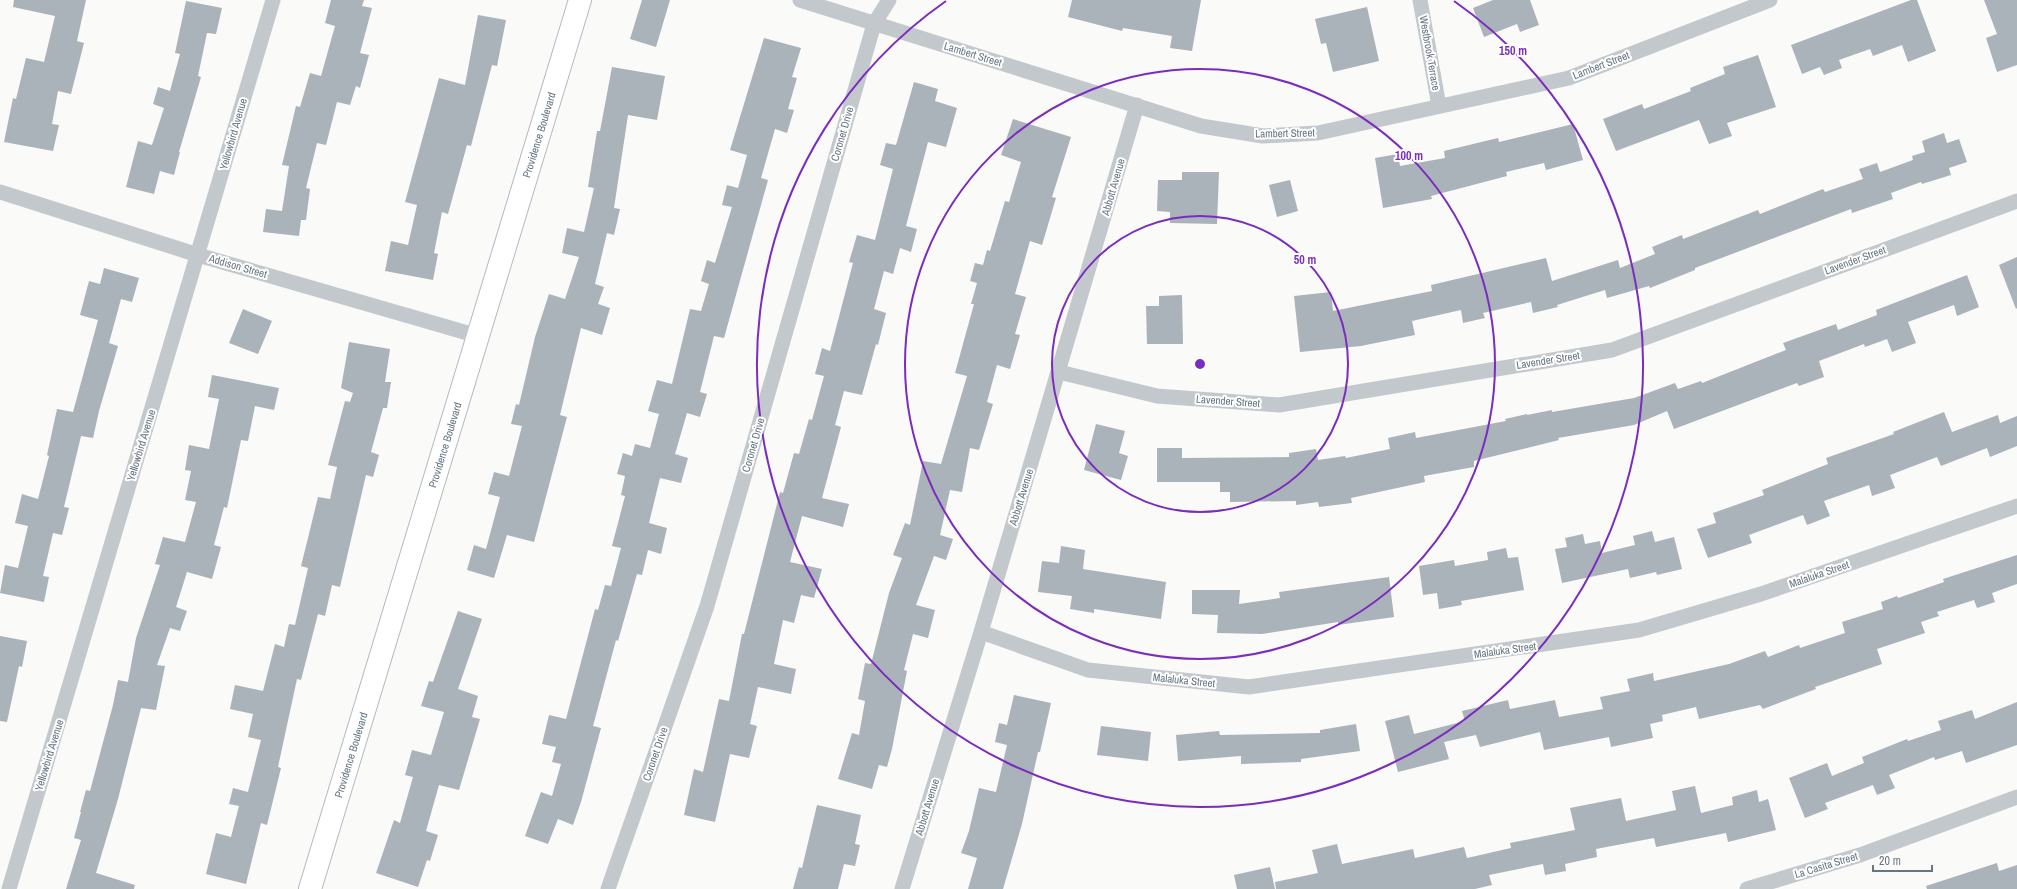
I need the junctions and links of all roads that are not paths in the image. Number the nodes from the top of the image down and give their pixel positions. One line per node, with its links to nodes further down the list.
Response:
1 (273, 0): 12 (street, Yellowbird Avenue)
2 (580, 0): 13 (main road, Providence Boulevard)
3 (800, 0): 7 (street, Lambert Street)
4 (889, 0): 7 (street, Coronet Drive)
5 (1420, 0): 9 (street, Westbrook Terrace)
6 (1770, 0): 9 (street, Lambert Street)
7 (874, 24): 8 (street, Lambert Street); 20 (street, Coronet Drive)
8 (1137, 105): 9 (street, Lambert Street); 14 (street, Abbott Avenue)
9 (1439, 106)
10 (0, 192): 12 (street, Addison Street)
11 (2017, 201): 14 (street, Lavender Street)
12 (198, 255): 13 (street, Addison Street); 18 (street, Yellowbird Avenue)
13 (478, 336): 19 (main road, Providence Boulevard)
14 (1059, 372): 16 (street, Abbott Avenue)
15 (2017, 506): 16 (street, Malaluka Street)
16 (981, 632): 21 (street, Abbott Avenue)
17 (2017, 797): 22 (street, La Casita Street)
18 (9, 889)
19 (310, 889)
20 (608, 889)
21 (902, 889)
22 (1747, 889)

